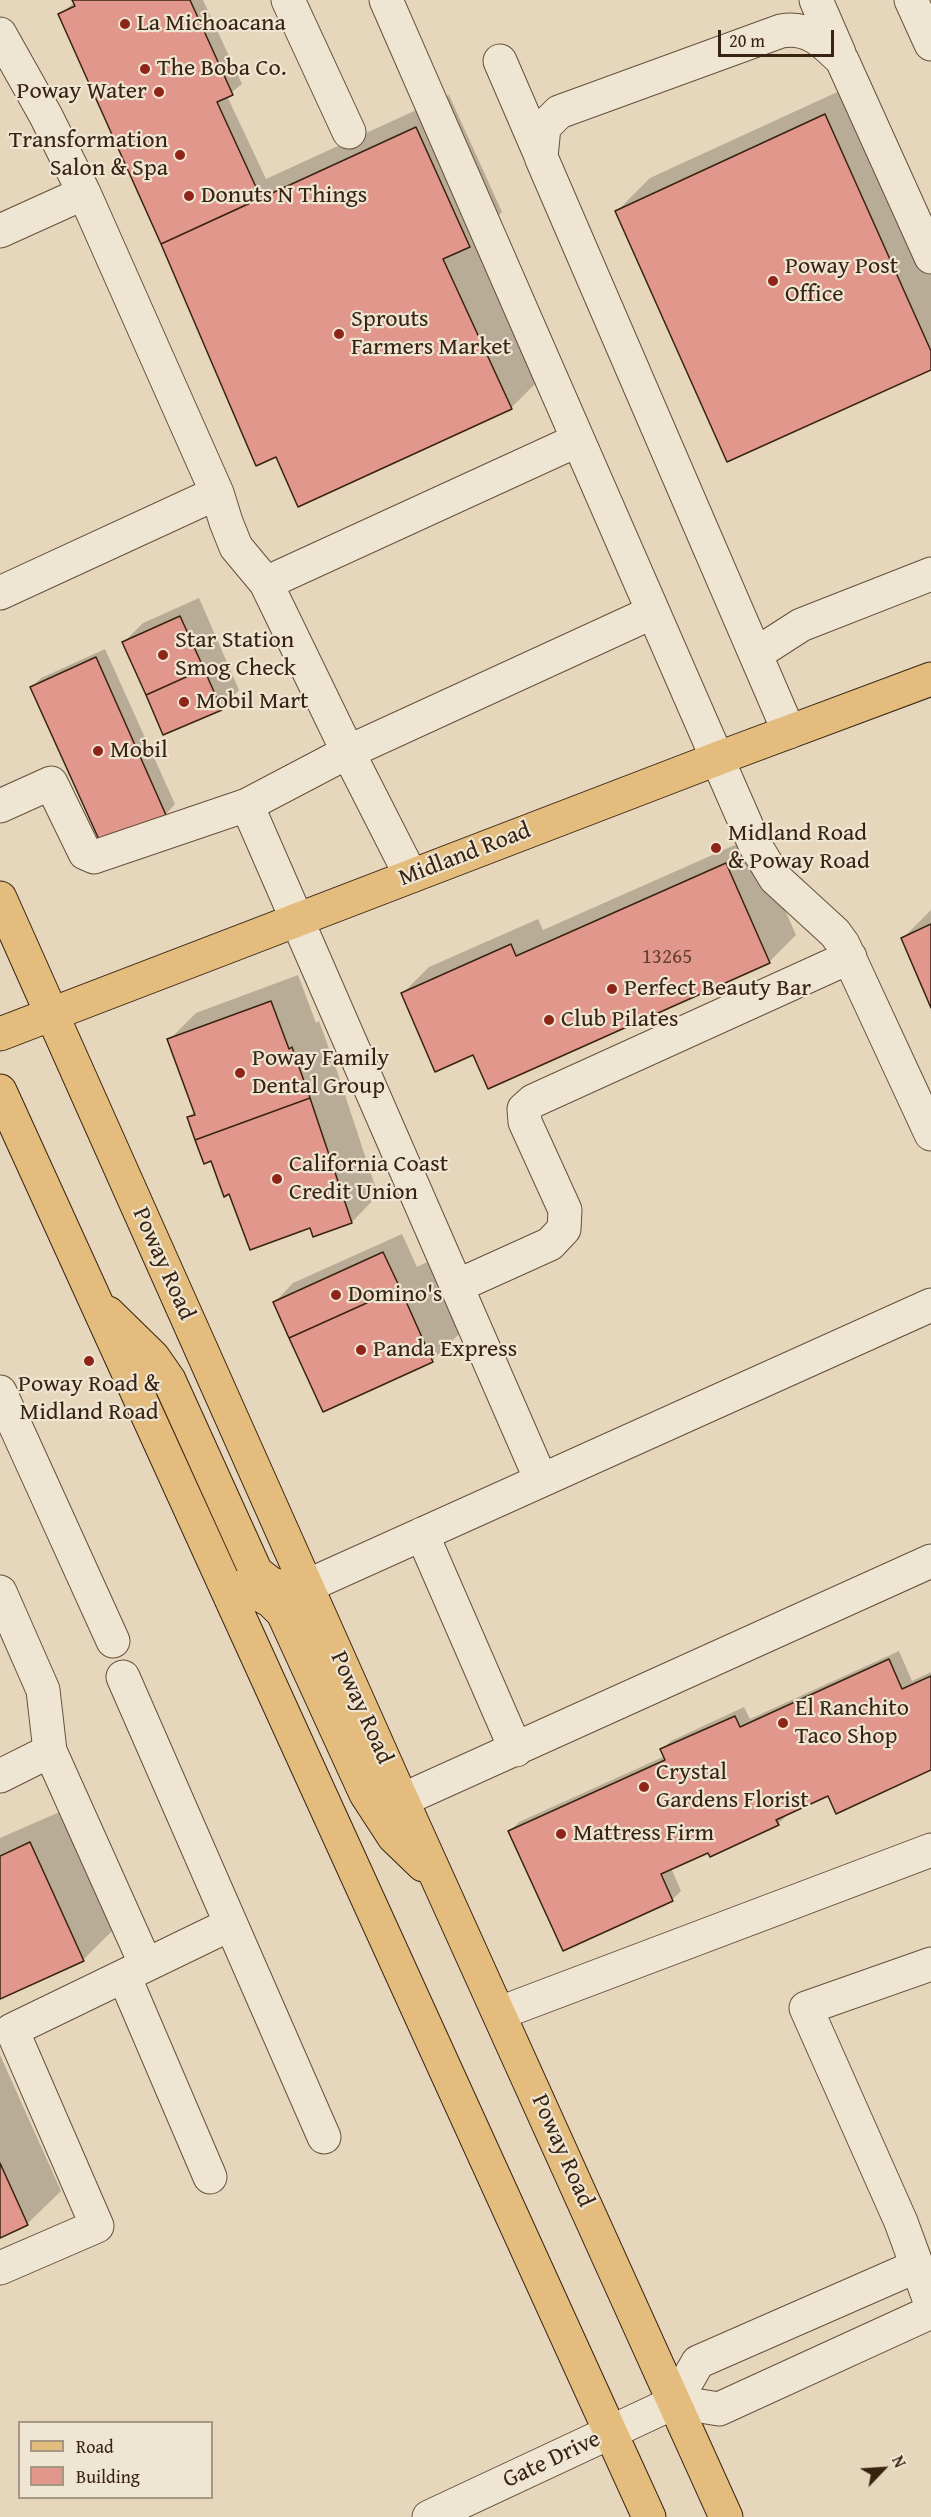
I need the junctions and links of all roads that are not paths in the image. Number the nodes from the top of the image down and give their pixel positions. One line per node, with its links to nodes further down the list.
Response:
1 (288, 0): 9 (street)
2 (386, 0): 14 (street)
3 (816, 0): 7 (street)
4 (911, 0): 6 (street)
5 (0, 34): 11 (street)
6 (931, 44)
7 (842, 60): 10 (street); 13 (street)
8 (500, 61): 10 (street)
9 (349, 132)
10 (541, 157): 20 (street)
11 (84, 193): 12 (street); 15 (street)
12 (0, 231)
13 (931, 257)
14 (578, 440): 17 (street); 19 (street)
15 (217, 493): 17 (street); 18 (street)
16 (931, 574): 20 (street)
17 (266, 583): 23 (street)
18 (0, 593)
19 (653, 612): 23 (street); 24 (street)
20 (756, 654): 22 (street)
21 (931, 679): 22 (main road, Midland Road)
22 (789, 732): 24 (main road, Midland Road)
23 (348, 752): 25 (street); 27 (street)
24 (719, 758): 27 (main road, Midland Road); 30 (street)
25 (247, 805): 26 (street); 29 (street)
26 (0, 806)
27 (411, 876): 29 (main road, Midland Road)
28 (0, 898): 31 (main road, Poway Road)
29 (297, 921): 31 (main road, Midland Road); 35 (street)
30 (850, 957): 34 (street); 35 (street)
31 (52, 1015): 32 (main road, Midland Road); 42 (main road, Poway Road)
32 (0, 1034)
33 (0, 1091): 36 (main road)
34 (931, 1134)
35 (457, 1286): 39 (street)
36 (96, 1302): 42 (main road); 44 (main road)
37 (931, 1305): 39 (street)
38 (0, 1392): 45 (street)
39 (541, 1480): 40 (street)
40 (422, 1534): 42 (street); 48 (street)
41 (931, 1561): 48 (street)
42 (307, 1586): 51 (main road, Poway Road)
43 (0, 1592): 46 (street)
44 (228, 1592): 53 (main road); 65 (main road)
45 (113, 1641)
46 (12, 1654): 49 (street)
47 (123, 1677): 54 (street)
48 (516, 1750): 51 (street)
49 (50, 1751): 50 (street); 56 (street)
50 (0, 1776)
51 (402, 1800): 53 (main road, Poway Road)
52 (931, 1850): 57 (street)
53 (439, 1881): 57 (main road, Poway Road)
54 (231, 1924): 56 (street); 58 (street)
55 (931, 1964): 60 (street)
56 (135, 1970): 59 (street); 61 (street)
57 (500, 2013): 64 (main road, Poway Road)
58 (324, 2137)
59 (210, 2177)
60 (917, 2266): 62 (street); 64 (street)
61 (0, 2268)
62 (931, 2304)
63 (931, 2312): 64 (street)
64 (675, 2402): 65 (street, Gate Drive); 68 (main road, Poway Road)
65 (610, 2432): 66 (street, Gate Drive); 67 (main road)
66 (429, 2517)
67 (649, 2517)
68 (726, 2517)

